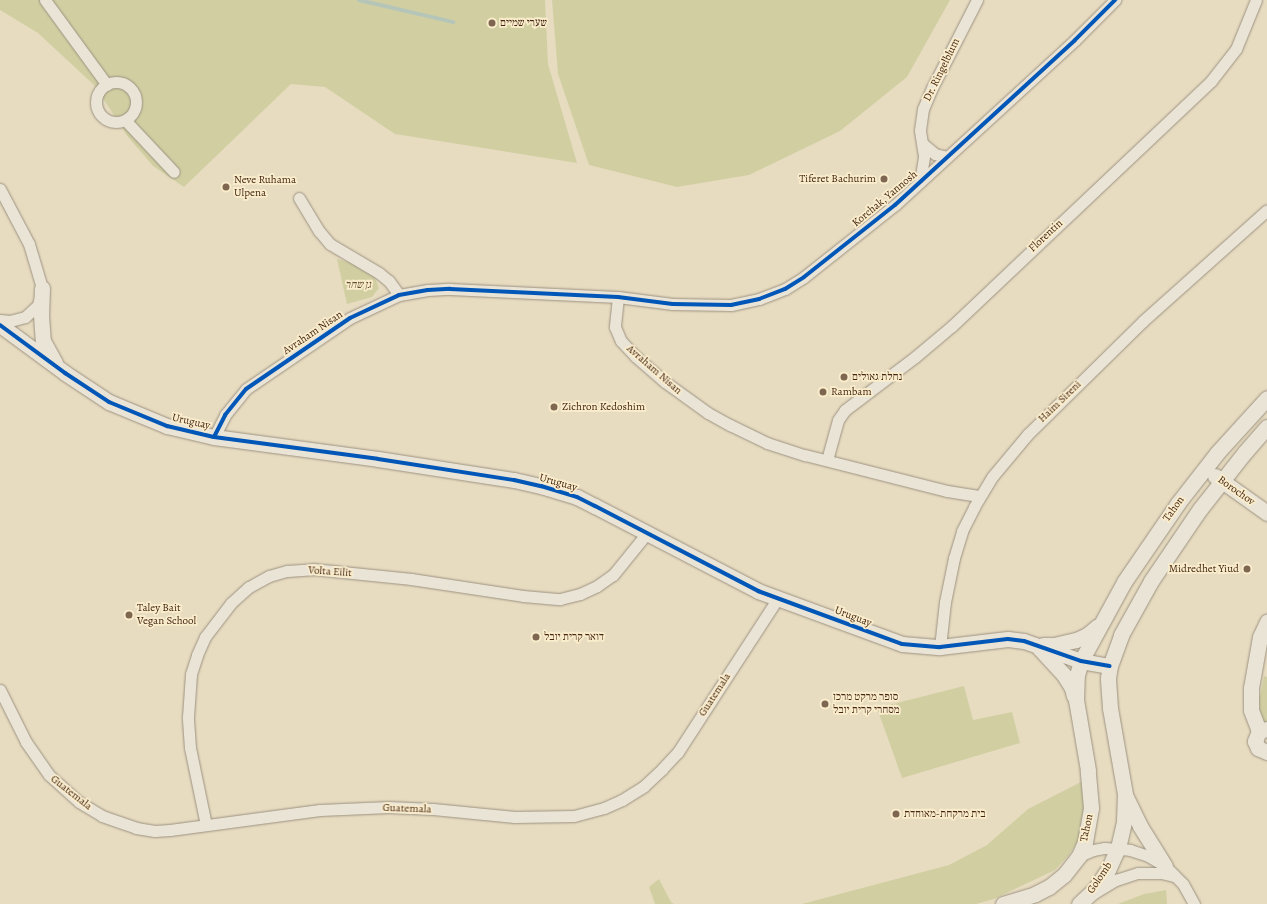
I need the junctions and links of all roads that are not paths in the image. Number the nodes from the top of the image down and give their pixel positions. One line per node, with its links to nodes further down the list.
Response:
1 (45, 0): 5 (street)
2 (977, 0): 7 (street, Dr. Ringelblum)
3 (1115, 0): 8 (street, Korchak, Yannosh)
4 (1256, 0): 23 (street, Florentin)
5 (107, 85): 6 (street); 6 (street)
6 (125, 120): 9 (street)
7 (923, 144): 8 (street); 10 (street, Dr. Ringelblum)
8 (947, 157): 10 (street, Korchak, Yannosh)
9 (174, 172)
10 (920, 182): 16 (street, Korchak, Yannosh)
11 (0, 188): 14 (street)
12 (299, 198): 15 (street)
13 (1267, 210): 26 (street, Haim Sireni)
14 (42, 288): 17 (street); 19 (street)
15 (399, 295): 16 (street, Avraham Nisan); 22 (street, Avraham Nisan)
16 (618, 297): 23 (street, Avraham Nisan)
17 (0, 320)
18 (0, 325): 19 (street, Uruguay)
19 (57, 368): 22 (street, Uruguay)
20 (1267, 398): 24 (street, Tahon)
21 (1267, 427): 25 (street, Tahon)
22 (214, 437): 30 (street, Uruguay)
23 (827, 460): 26 (street, Avraham Nisan)
24 (1204, 469): 25 (street, Borochov); 33 (street, Tahon)
25 (1222, 481): 27 (street, Borochov); 28 (street, Tahon)
26 (979, 496): 35 (street, Haim Sireni)
27 (1251, 502): 28 (street); 29 (street, Borochov)
28 (1200, 509): 37 (street, Tahon)
29 (1267, 513)
30 (647, 534): 31 (street, Uruguay); 43 (street, Volta Eilit)
31 (778, 598): 35 (street, Uruguay); 43 (street, Guatemala)
32 (1267, 622): 40 (street)
33 (1100, 625): 34 (street); 36 (street, Tahon)
34 (1036, 645): 35 (street, Uruguay); 36 (street, Uruguay); 39 (street)
35 (940, 648)
36 (1081, 661): 37 (street, Uruguay); 39 (street, Tahon)
37 (1110, 666): 42 (street, Tahon)
38 (0, 690): 43 (street, Guatemala)
39 (1076, 700): 45 (street, Tahon)
40 (1263, 730): 41 (street)
41 (1267, 752)
42 (1125, 794): 44 (street, Tahon); 46 (street)
43 (206, 825)
44 (1118, 848): 45 (street, Tahon); 46 (street); 47 (street, Golomb)
45 (1079, 856): 48 (street)
46 (1170, 871): 47 (street); 49 (street)
47 (1084, 900)
48 (1003, 904)
49 (1194, 904)

